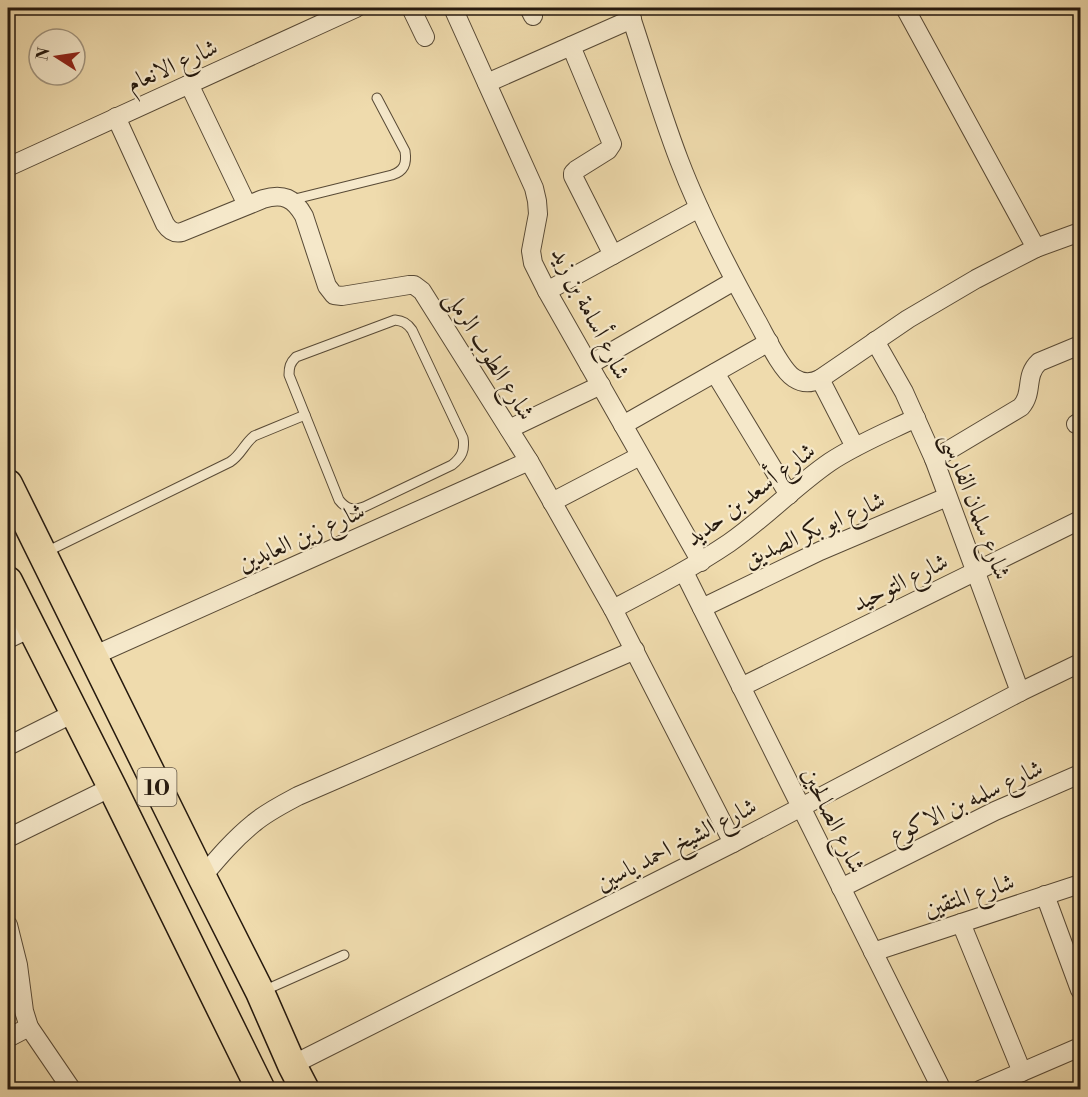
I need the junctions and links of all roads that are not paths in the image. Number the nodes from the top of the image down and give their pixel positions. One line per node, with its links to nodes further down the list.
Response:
1 (356, 8): 9 (street, شارع الانعام)
2 (411, 8): 6 (street)
3 (453, 8): 8 (street, شارع أسامة بن زيد)
4 (905, 8): 17 (street)
5 (630, 13): 7 (street); 15 (street)
6 (425, 37)
7 (571, 46): 8 (street); 18 (street)
8 (487, 83): 20 (street, شارع أسامة بن زيد)
9 (189, 84): 11 (street, شارع الانعام); 14 (street)
10 (377, 98): 13 (lane)
11 (116, 117): 12 (street, شارع الانعام); 14 (street)
12 (8, 167)
13 (291, 200): 14 (street); 31 (street, شارع الطوب الرملى)
14 (247, 206)
15 (699, 208): 18 (street); 19 (street)
16 (1080, 232): 17 (street)
17 (1036, 248): 21 (street)
18 (613, 255): 20 (street)
19 (734, 281): 22 (street); 24 (street)
20 (547, 291): 24 (street, شارع أسامة بن زيد)
21 (875, 341): 26 (street); 29 (street, شارع سلمان الفارسى)
22 (769, 342): 25 (street); 26 (street)
23 (1080, 345): 34 (street)
24 (589, 365): 27 (street, شارع أسامة بن زيد)
25 (715, 373): 30 (street); 37 (street)
26 (820, 378): 32 (street)
27 (601, 385): 30 (street, شارع أسامة بن زيد); 31 (street)
28 (304, 415): 28 (lane); 41 (lane)
29 (916, 418): 32 (street, شارع أسعد بن حديد); 34 (street, شارع سلمان الفارسى)
30 (623, 425): 33 (street, شارع أسامة بن زيد)
31 (509, 429): 35 (street, شارع الطوب الرملى)
32 (855, 447): 37 (street, شارع أسعد بن حديد)
33 (640, 456): 39 (street); 42 (street, شارع أسامة بن زيد)
34 (934, 459): 38 (street, شارع سلمان الفارسى)
35 (529, 461): 39 (street, شارع الطوب الرملى); 50 (street, شارع زين العابدين)
36 (8, 484): 41 (main road, 10)
37 (789, 495): 42 (street, شارع أسعد بن حديد)
38 (947, 497): 43 (street, شارع سلمان الفارسى); 46 (street, شارع ابو بكر الصديق)
39 (552, 502): 47 (street, شارع الطوب الرملى)
40 (1080, 520): 43 (street, شارع التوحيد)
41 (42, 554): 50 (main road, 10)
42 (701, 562): 44 (street, شارع أسعد بن حديد)
43 (975, 571): 52 (street, شارع التوحيد); 53 (street, شارع سلمان الفارسى)
44 (684, 572): 46 (street, شارع الصالحين); 47 (street, شارع أسعد بن حديد)
45 (8, 581): 48 (main road, 10)
46 (702, 608): 52 (street, شارع الصالحين)
47 (613, 609): 49 (street, شارع الطوب الرملى)
48 (20, 633): 54 (main road, 10)
49 (635, 650): 60 (street, شارع الطوب الرملى); 61 (street)
50 (93, 656): 61 (main road, 10)
51 (1080, 663): 53 (street, شارع الشيخ احمد ياسين)
52 (741, 687): 58 (street, شارع الصالحين)
53 (1020, 692): 58 (street, شارع الشيخ احمد ياسين)
54 (74, 713): 55 (street); 57 (main road, 10)
55 (8, 746)
56 (1080, 774): 63 (street, شارع سلمه بن الاكوع)
57 (112, 787): 59 (street); 78 (main road, 10)
58 (801, 806): 60 (street, شارع الشيخ احمد ياسين); 63 (street, شارع الصالحين)
59 (8, 838)
60 (733, 843): 76 (street, شارع الشيخ احمد ياسين)
61 (202, 877): 71 (main road, 10)
62 (1080, 884): 64 (street, شارع المتقين)
63 (841, 888): 67 (street, شارع الصالحين)
64 (1045, 895): 65 (street, شارع المتقين); 70 (street)
65 (961, 923): 67 (street, شارع المتقين); 75 (street)
66 (8, 925): 69 (street)
67 (873, 952): 79 (street, شارع الصالحين)
68 (344, 955): 71 (lane)
69 (14, 986): 72 (street)
70 (1080, 990)
71 (260, 992): 76 (main road, 10)
72 (29, 1027): 73 (street); 77 (street)
73 (8, 1038)
74 (1080, 1047): 75 (street)
75 (1022, 1072): 80 (street)
76 (299, 1077)
77 (65, 1087)
78 (261, 1089)
79 (942, 1089)
80 (980, 1089)

